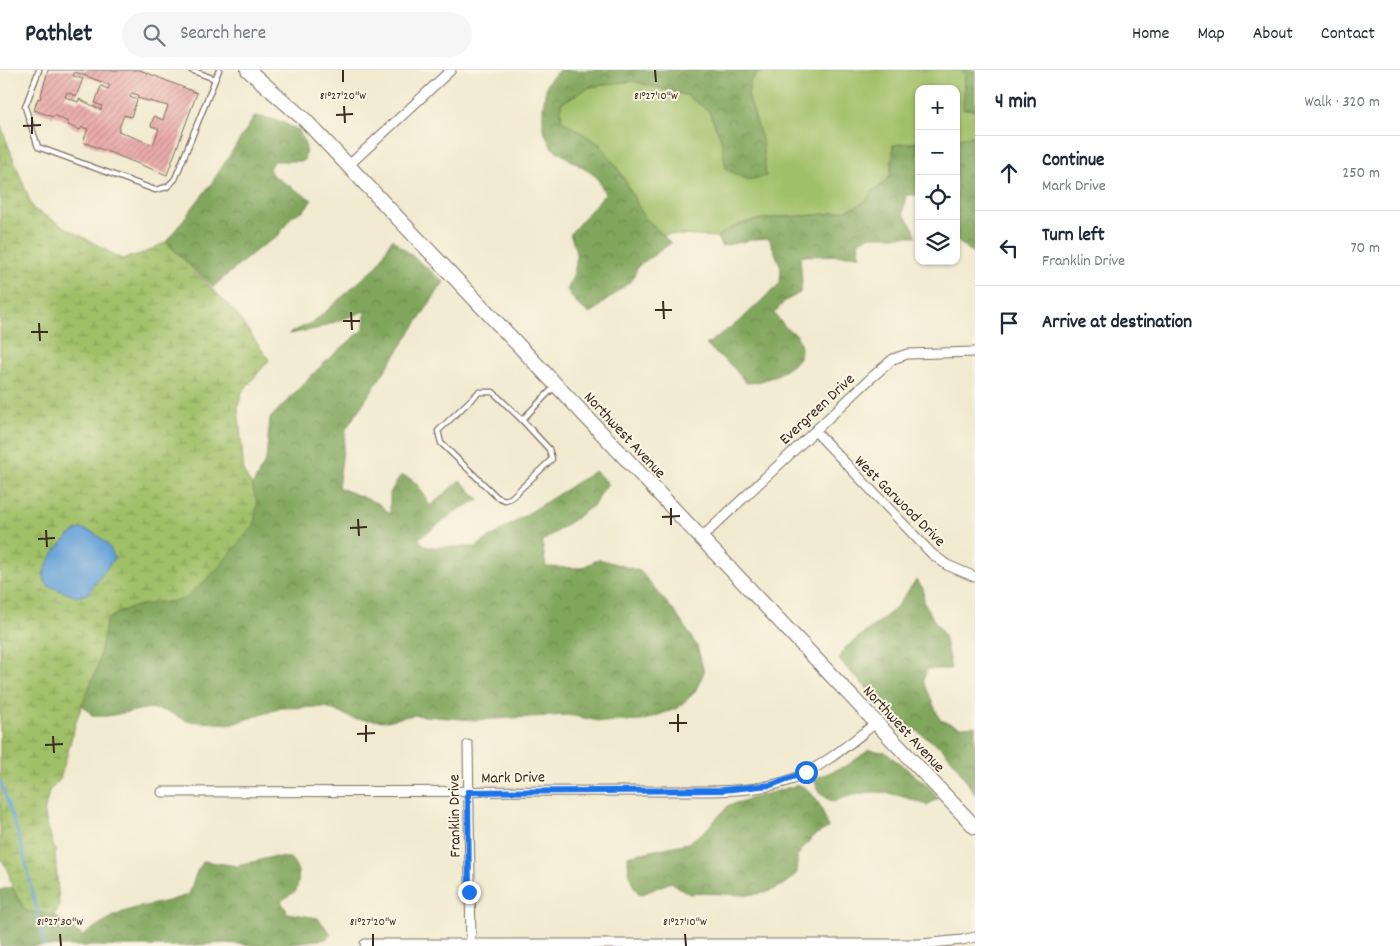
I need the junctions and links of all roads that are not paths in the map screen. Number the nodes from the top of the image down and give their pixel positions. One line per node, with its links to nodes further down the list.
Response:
1 (39, 70): 6 (lane)
2 (191, 70): 6 (lane)
3 (219, 70): 6 (lane)
4 (248, 70): 7 (street, Northwest Avenue)
5 (451, 70): 7 (street)
6 (215, 79)
7 (348, 166): 9 (street, Northwest Avenue)
8 (975, 352): 11 (street, Evergreen Drive)
9 (556, 386): 10 (lane); 12 (street, Northwest Avenue)
10 (522, 420): 10 (lane)
11 (815, 432): 12 (street, Evergreen Drive); 13 (street, West Garwood Drive)
12 (701, 538): 14 (street, Northwest Avenue)
13 (975, 577)
14 (876, 722): 17 (street, Mark Drive); 18 (street, Northwest Avenue)
15 (468, 745): 17 (street, Franklin Drive)
16 (162, 792): 17 (street, Mark Drive)
17 (468, 792): 21 (street, Franklin Drive)
18 (975, 827)
19 (975, 937): 21 (street)
20 (365, 944): 21 (street)
21 (471, 945)

